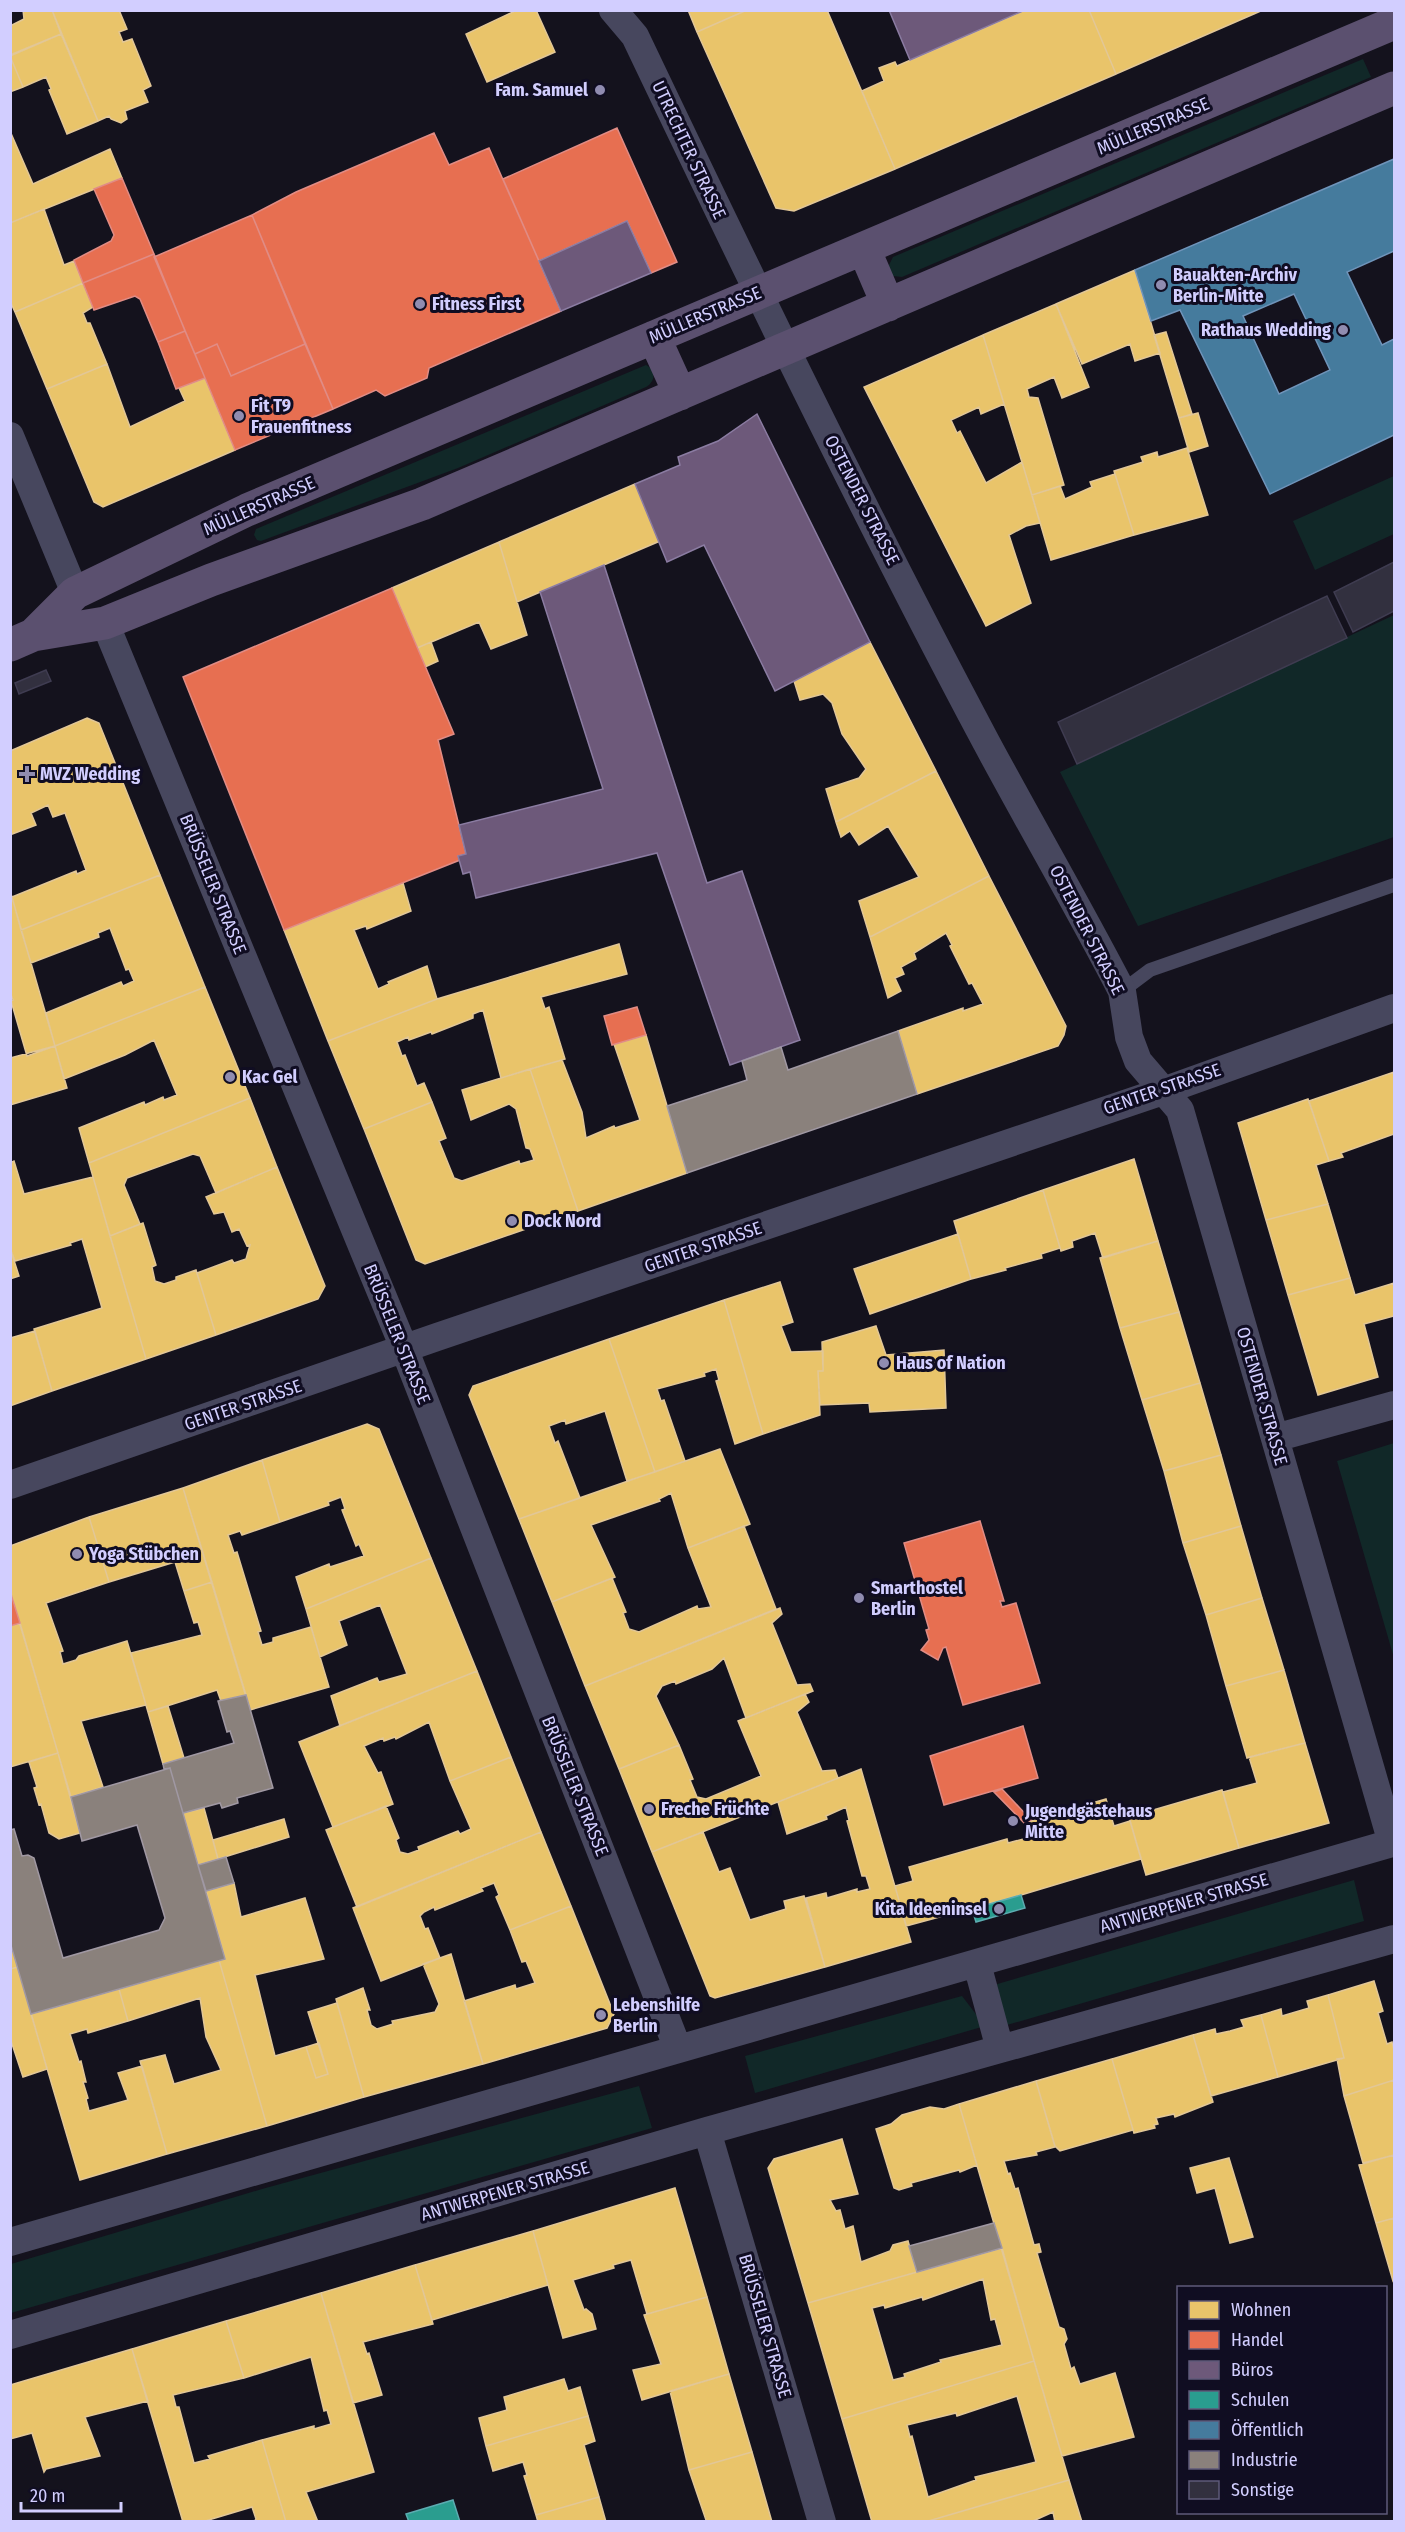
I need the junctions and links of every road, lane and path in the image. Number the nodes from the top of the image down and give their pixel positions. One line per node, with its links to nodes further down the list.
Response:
1 (613, 10): 5 (street, UTRECHTER STRASSE)
2 (1395, 23): 4 (main road, MÜLLERSTRASSE)
3 (1395, 88): 6 (main road, MÜLLERSTRASSE)
4 (864, 249): 5 (main road, MÜLLERSTRASSE); 6 (main road)
5 (758, 293): 7 (main road, MÜLLERSTRASSE); 8 (street, OSTENDER STRASSE)
6 (888, 305): 8 (main road, MÜLLERSTRASSE)
7 (654, 337): 9 (main road); 11 (main road, MÜLLERSTRASSE)
8 (785, 349): 9 (main road, MÜLLERSTRASSE); 15 (street, OSTENDER STRASSE)
9 (680, 394): 12 (main road, MÜLLERSTRASSE)
10 (10, 436): 11 (street)
11 (75, 593): 13 (main road, MÜLLERSTRASSE)
12 (105, 623): 13 (main road, MÜLLERSTRASSE); 18 (street, BRÜSSELER STRASSE)
13 (22, 640)
14 (1395, 885): 15 (lane)
15 (1122, 991): 17 (street, OSTENDER STRASSE)
16 (1395, 1008): 17 (street, GENTER STRASSE)
17 (1163, 1091): 18 (street, GENTER STRASSE); 20 (street, OSTENDER STRASSE)
18 (404, 1348): 21 (street, GENTER STRASSE); 25 (street, BRÜSSELER STRASSE)
19 (1395, 1405): 20 (street)
20 (1275, 1438): 22 (street, OSTENDER STRASSE)
21 (10, 1485)
22 (1392, 1843): 24 (street, ANTWERPENER STRASSE)
23 (1395, 1939): 26 (street, ANTWERPENER STRASSE)
24 (977, 1964): 25 (street, ANTWERPENER STRASSE); 26 (street)
25 (678, 2049): 28 (street, ANTWERPENER STRASSE)
26 (1000, 2049): 27 (street, ANTWERPENER STRASSE)
27 (707, 2131): 29 (street, ANTWERPENER STRASSE); 30 (street, BRÜSSELER STRASSE)
28 (10, 2241)
29 (10, 2335)
30 (822, 2522)

